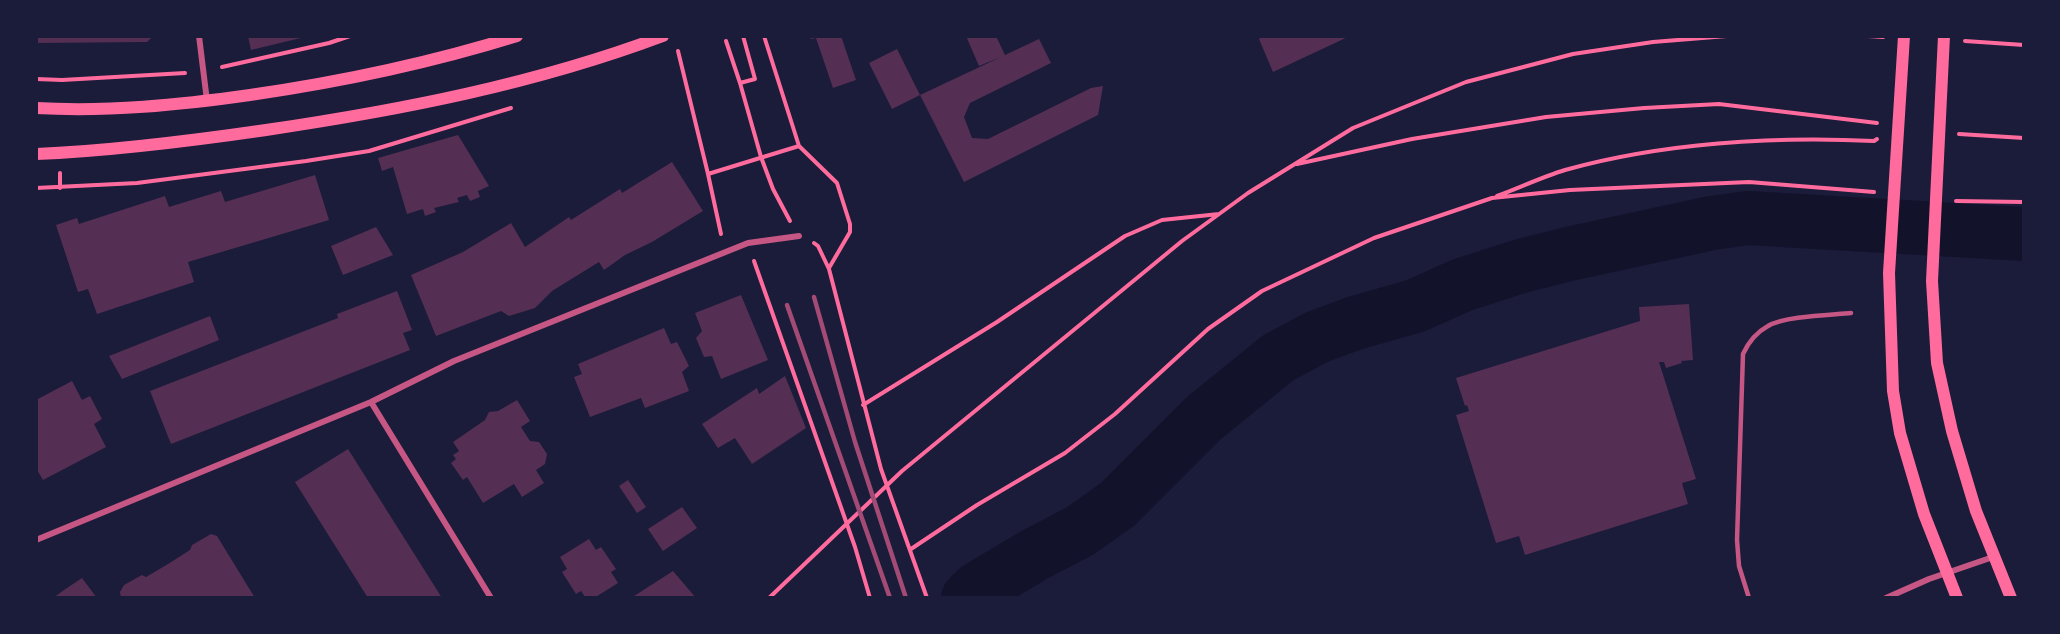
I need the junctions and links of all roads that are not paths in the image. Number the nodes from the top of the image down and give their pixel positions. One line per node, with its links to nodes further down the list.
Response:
1 (198, 36): 6 (street)
2 (517, 36): 6 (main road)
3 (663, 36): 8 (main road)
4 (1904, 36): 14 (main road)
5 (1944, 36): 13 (main road)
6 (207, 101): 7 (main road)
7 (36, 108)
8 (36, 154)
9 (799, 236): 11 (street)
10 (1851, 313): 16 (lane)
11 (371, 402): 12 (street); 15 (street)
12 (36, 540)
13 (1993, 557): 14 (street); 19 (main road)
14 (1946, 573): 17 (street); 18 (main road)
15 (491, 598)
16 (1749, 598)
17 (1887, 598)
18 (1957, 598)
19 (2011, 598)

